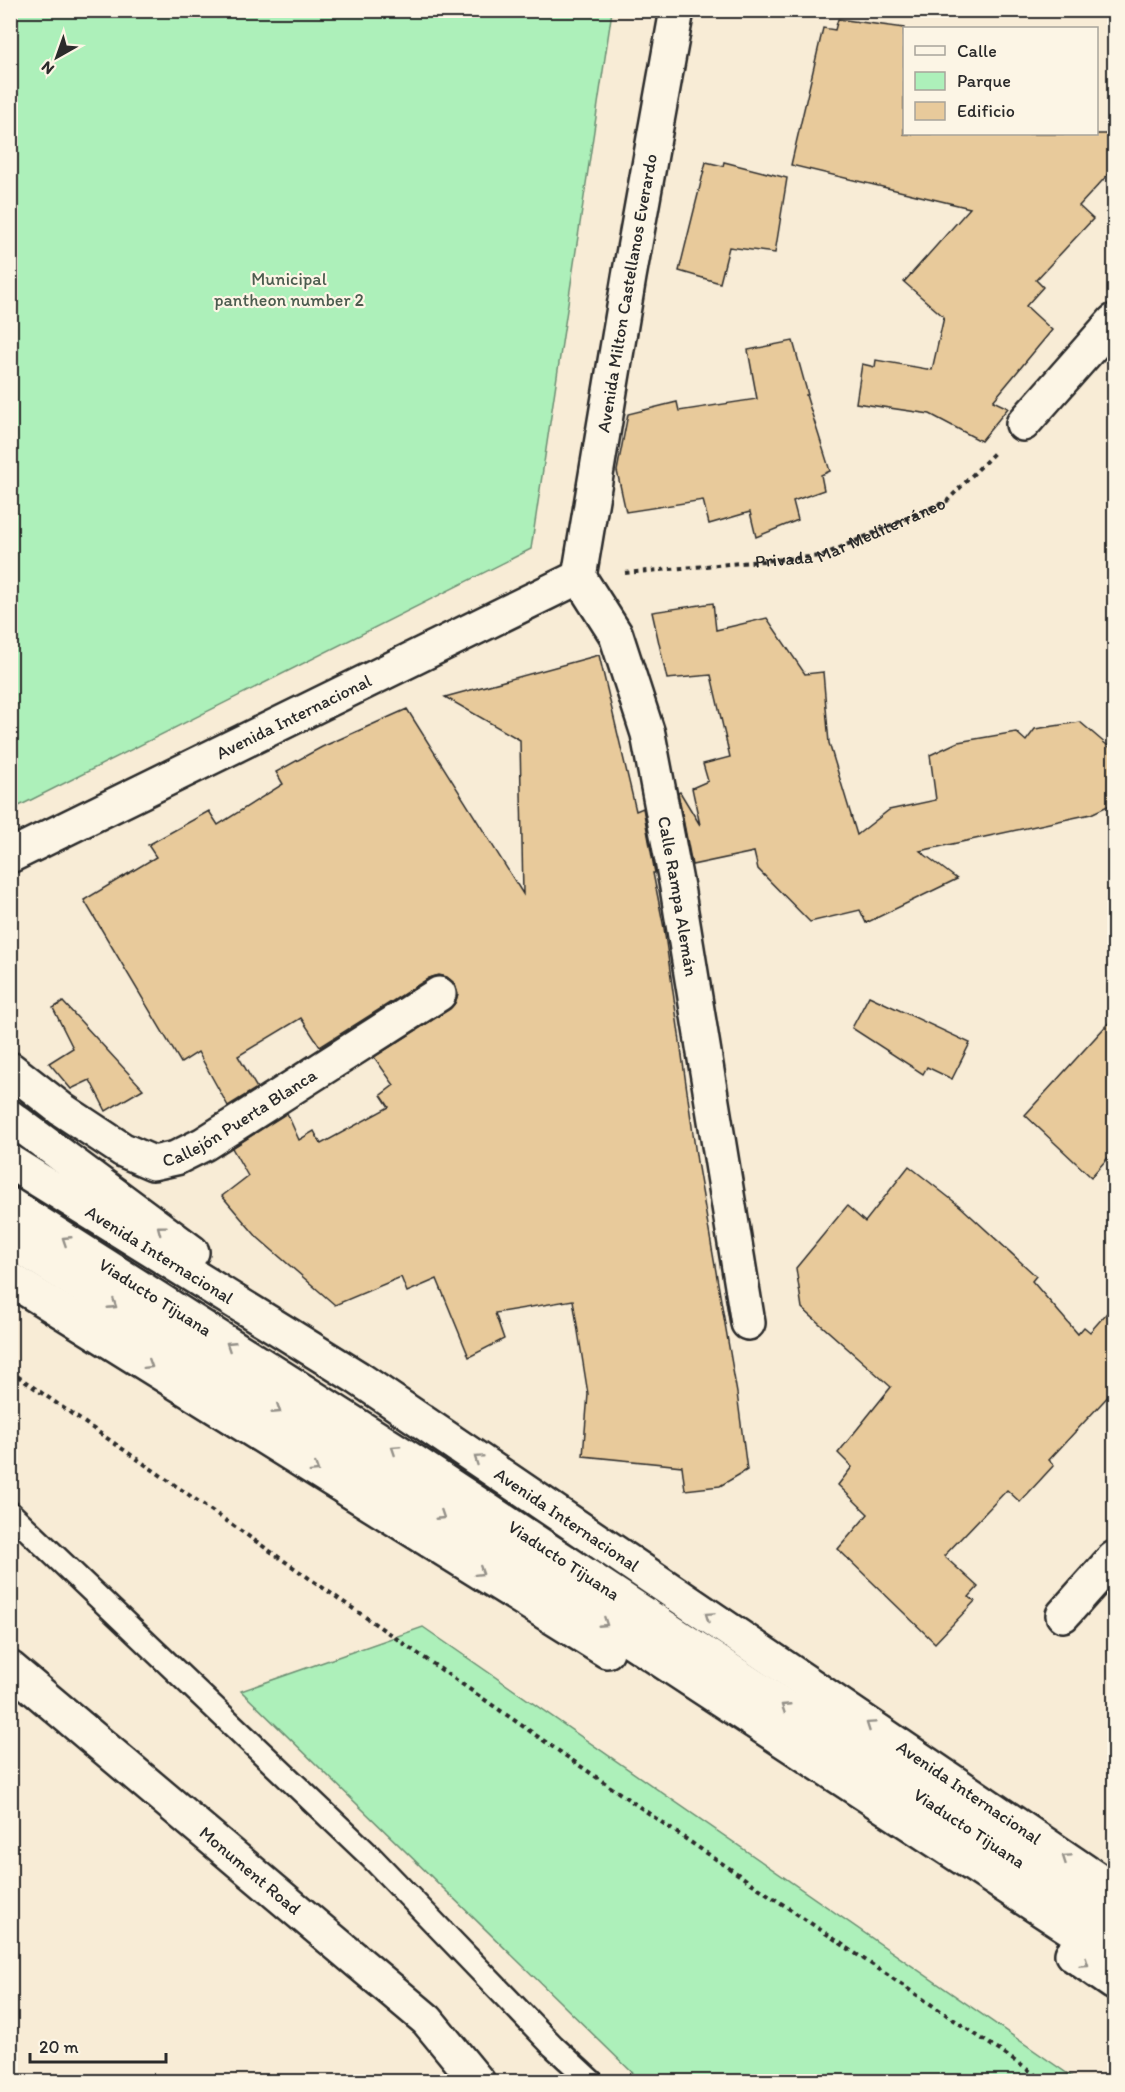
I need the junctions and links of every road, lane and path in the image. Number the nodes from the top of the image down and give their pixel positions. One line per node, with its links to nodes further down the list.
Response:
1 (677, 10): 4 (main road, Avenida Milton Castellanos Everardo)
2 (1114, 321): 3 (main road)
3 (1023, 424): 4 (path, Privada Mar Mediterráneo)
4 (579, 577): 5 (main road, Avenida Internacional); 13 (main road, Calle Rampa Alemán)
5 (10, 856)
6 (439, 994): 7 (main road, Callejón Puerta Blanca)
7 (10, 1069)
8 (10, 1117): 15 (main road, one-way to 8)
9 (10, 1162): 15 (main road, Avenida Internacional)
10 (10, 1205): 21 (main road, Viaducto Tijuana, one-way to 10)
11 (10, 1240): 22 (main road, Viaducto Tijuana, one-way to 22)
12 (10, 1279): 23 (main road, one-way to 23)
13 (748, 1323)
14 (10, 1371): 26 (path)
15 (358, 1378): 20 (main road, Avenida Internacional, one-way to 15)
16 (10, 1513): 25 (lane)
17 (1114, 1558): 18 (main road)
18 (1063, 1615)
19 (10, 1668): 24 (main road, Monument Road)
20 (1114, 1891)
21 (1114, 1924)
22 (1114, 1957)
23 (1114, 1983)
24 (478, 2082)
25 (592, 2082)
26 (1046, 2082)

